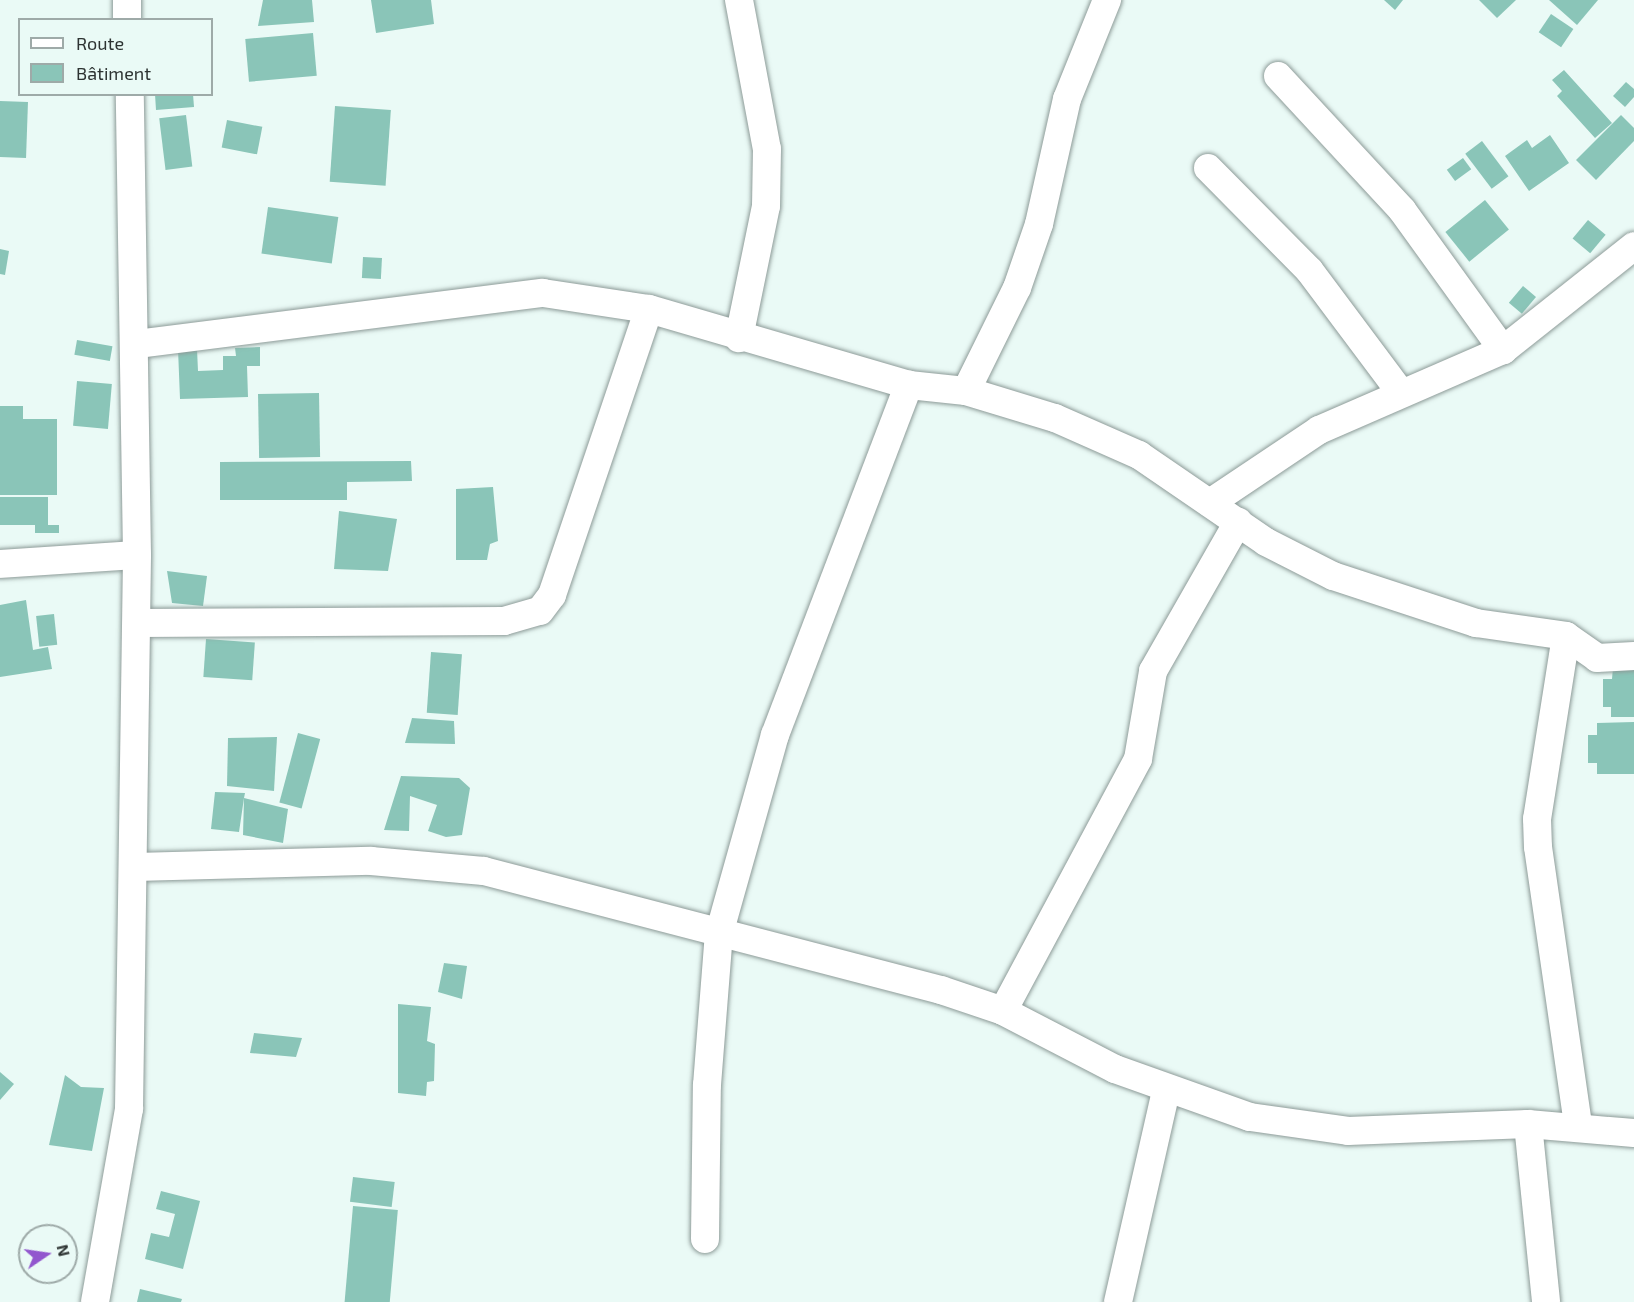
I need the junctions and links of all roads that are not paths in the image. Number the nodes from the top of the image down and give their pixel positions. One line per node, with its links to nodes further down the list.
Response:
1 (127, 0): 4 (street)
2 (739, 0): 10 (street)
3 (1107, 0): 14 (street)
4 (128, 18)
5 (1278, 76): 12 (street)
6 (130, 96): 11 (street)
7 (1208, 168): 15 (street)
8 (1634, 246): 12 (street)
9 (649, 309): 10 (street); 11 (street); 20 (street)
10 (739, 338): 13 (street)
11 (137, 344): 18 (street)
12 (1503, 350): 15 (street)
13 (909, 385): 14 (street); 24 (street)
14 (966, 391): 16 (street)
15 (1401, 393): 16 (street)
16 (1210, 503): 17 (street)
17 (1238, 522): 21 (street); 25 (street)
18 (137, 555): 19 (street); 20 (street)
19 (0, 564)
20 (137, 623): 23 (street)
21 (1566, 636): 22 (street); 28 (street)
22 (1634, 656)
23 (135, 867): 24 (street); 31 (street)
24 (719, 934): 25 (street); 30 (street)
25 (1004, 1011): 26 (street)
26 (1166, 1089): 27 (street); 32 (street)
27 (1528, 1124): 28 (street); 33 (street)
28 (1578, 1125): 29 (street)
29 (1634, 1133)
30 (705, 1239)
31 (95, 1302)
32 (1118, 1302)
33 (1546, 1302)

